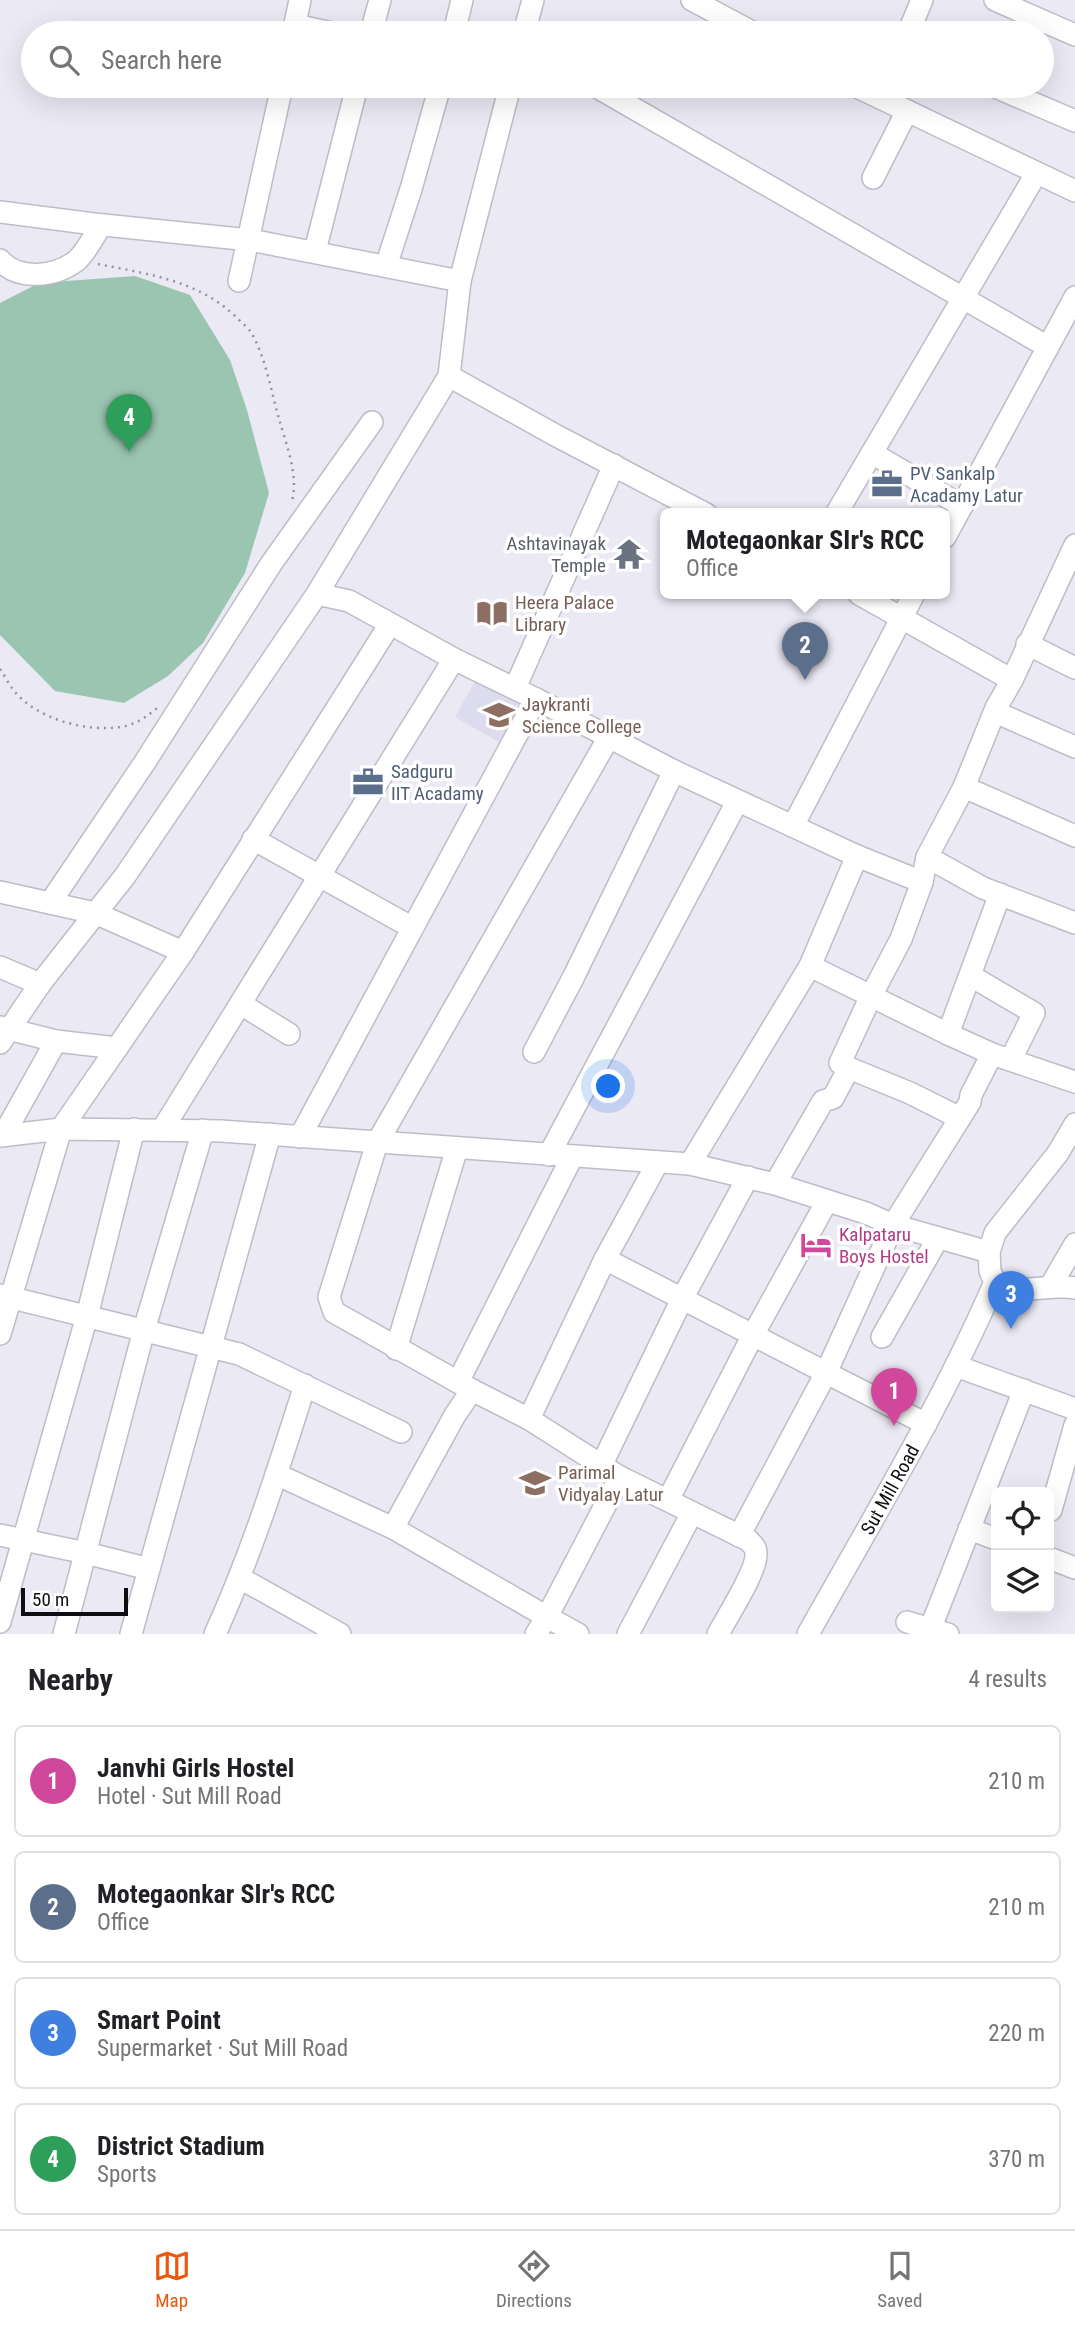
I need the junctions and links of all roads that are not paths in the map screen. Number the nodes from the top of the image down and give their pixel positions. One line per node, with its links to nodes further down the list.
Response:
1 (300, 0): 8 (street)
2 (380, 0): 9 (street)
3 (462, 0): 10 (street)
4 (533, 0): 11 (street)
5 (692, 0): 12 (street)
6 (922, 0): 13 (street)
7 (995, 0): 14 (street)
8 (296, 21)
9 (374, 21)
10 (457, 21)
11 (527, 21)
12 (731, 21)
13 (913, 21)
14 (1043, 21)
15 (1054, 26): 16 (street)
16 (1075, 35)
17 (280, 98): 31 (street)
18 (354, 98): 32 (street)
19 (437, 98): 34 (street)
20 (507, 98): 36 (street)
21 (616, 98): 37 (street)
22 (890, 98): 24 (street)
23 (1021, 98): 25 (street)
24 (906, 111): 26 (street); 27 (street)
25 (1075, 121)
26 (1036, 174): 28 (street); 37 (street)
27 (873, 178)
28 (1075, 191)
29 (0, 212): 30 (street)
30 (101, 225): 31 (street); 33 (street)
31 (250, 240): 32 (street); 35 (street)
32 (315, 251): 34 (street)
33 (0, 260)
34 (386, 266): 36 (street)
35 (239, 281)
36 (460, 281): 40 (street)
37 (963, 298): 39 (street); 42 (street)
38 (1075, 298): 39 (street)
39 (1048, 347): 44 (street)
40 (449, 376): 43 (street); 50 (street)
41 (372, 422): 76 (street)
42 (872, 453): 44 (street); 46 (street)
43 (614, 466): 45 (street); 59 (street)
44 (962, 506): 47 (street)
45 (694, 508)
46 (840, 508)
47 (950, 528)
48 (1075, 545): 49 (street)
49 (1068, 576): 55 (street)
50 (317, 594): 54 (street); 77 (street)
51 (868, 599): 53 (street)
52 (912, 599): 53 (street)
53 (902, 618): 58 (street); 67 (street)
54 (390, 624): 56 (street); 69 (street)
55 (1027, 644): 57 (street); 58 (street)
56 (454, 659): 59 (street); 72 (street)
57 (1075, 668)
58 (1012, 680): 61 (street)
59 (515, 688): 60 (street)
60 (536, 699): 62 (street); 79 (street)
61 (995, 712): 63 (street); 65 (street)
62 (609, 737): 64 (street); 105 (street)
63 (1075, 747)
64 (674, 771): 66 (street); 92 (street)
65 (964, 787): 68 (street); 71 (street)
66 (737, 802): 67 (street); 107 (street)
67 (793, 826): 70 (street)
68 (1075, 836)
69 (253, 839): 72 (street); 80 (street)
70 (857, 856): 73 (street); 81 (street)
71 (927, 857): 73 (street); 75 (street)
72 (320, 876): 79 (street); 86 (street)
73 (922, 882): 85 (street)
74 (0, 892): 76 (street)
75 (1000, 894): 78 (street); 83 (street)
76 (50, 903): 77 (street)
77 (95, 913): 80 (street); 84 (street)
78 (1075, 923)
79 (411, 927): 104 (street)
80 (183, 952): 91 (street)
81 (810, 966): 85 (street); 110 (street)
82 (0, 967): 84 (street)
83 (971, 976): 89 (street); 93 (street)
84 (40, 984): 87 (street)
85 (871, 996): 89 (street); 94 (street)
86 (241, 1004): 88 (street); 100 (street)
87 (3, 1033): 90 (street)
88 (289, 1034)
89 (948, 1034): 93 (street)
90 (56, 1041): 91 (street); 103 (street)
91 (117, 1048): 98 (street)
92 (534, 1052)
93 (1002, 1056): 95 (street); 96 (street)
94 (849, 1068): 96 (street); 112 (street)
95 (1075, 1082)
96 (960, 1118): 114 (street)
97 (1075, 1124): 117 (street)
98 (61, 1129): 99 (street); 103 (street); 122 (street)
99 (134, 1129): 100 (street); 124 (street)
100 (162, 1130): 101 (street)
101 (203, 1130): 102 (street); 125 (street)
102 (270, 1135): 104 (street); 129 (street)
103 (1, 1136)
104 (300, 1137): 105 (street)
105 (377, 1143): 106 (street); 130 (street)
106 (457, 1149): 107 (street); 130 (street)
107 (549, 1155): 108 (street)
108 (572, 1157): 109 (street); 134 (street)
109 (658, 1162): 110 (street); 118 (street)
110 (690, 1164): 111 (street)
111 (748, 1177): 112 (street); 123 (street)
112 (775, 1184): 113 (street)
113 (827, 1201): 114 (street); 127 (street)
114 (893, 1225): 115 (street); 132 (street)
115 (938, 1238): 117 (street); 128 (street)
116 (1075, 1244): 120 (street)
117 (989, 1252): 119 (street)
118 (606, 1259): 123 (street); 137 (street)
119 (995, 1282): 120 (street); 131 (street, Sut Mill Road)
120 (1051, 1287): 121 (street)
121 (1075, 1288)
122 (5, 1296): 124 (street); 126 (street)
123 (682, 1298): 127 (street); 141 (street)
124 (87, 1316): 125 (street); 151 (street)
125 (144, 1330): 129 (street); 152 (street)
126 (0, 1334)
127 (754, 1335): 132 (street); 144 (street)
128 (882, 1337)
129 (210, 1347): 133 (street); 155 (street)
130 (396, 1349): 134 (street)
131 (956, 1366): 135 (street); 138 (street, Sut Mill Road)
132 (826, 1373): 138 (street); 149 (street)
133 (304, 1385): 140 (street); 142 (street)
134 (465, 1386): 137 (street); 146 (street)
135 (1024, 1390): 136 (street); 147 (street)
136 (1075, 1409)
137 (529, 1419): 141 (street)
138 (926, 1424): 169 (street, Sut Mill Road)
139 (1075, 1425): 143 (street)
140 (401, 1432)
141 (611, 1471): 144 (street); 160 (street)
142 (276, 1474): 146 (street); 157 (street)
143 (1054, 1499)
144 (668, 1500): 145 (street)
145 (692, 1513): 149 (street); 167 (street)
146 (393, 1528): 160 (street)
147 (969, 1529): 150 (street); 161 (street)
148 (0, 1535): 151 (street)
149 (739, 1536): 168 (street)
150 (991, 1537)
151 (23, 1539): 152 (street); 156 (street)
152 (86, 1553): 155 (street); 162 (street)
153 (1054, 1560): 154 (street)
154 (1075, 1568)
155 (149, 1569): 163 (street)
156 (7, 1572): 158 (street)
157 (240, 1578): 164 (street); 165 (street)
158 (0, 1622)
159 (907, 1622): 161 (street)
160 (541, 1626): 166 (street)
161 (939, 1631)
162 (64, 1634)
163 (131, 1634)
164 (215, 1634)
165 (340, 1634)
166 (578, 1634)
167 (628, 1634)
168 (718, 1634)
169 (808, 1634)

